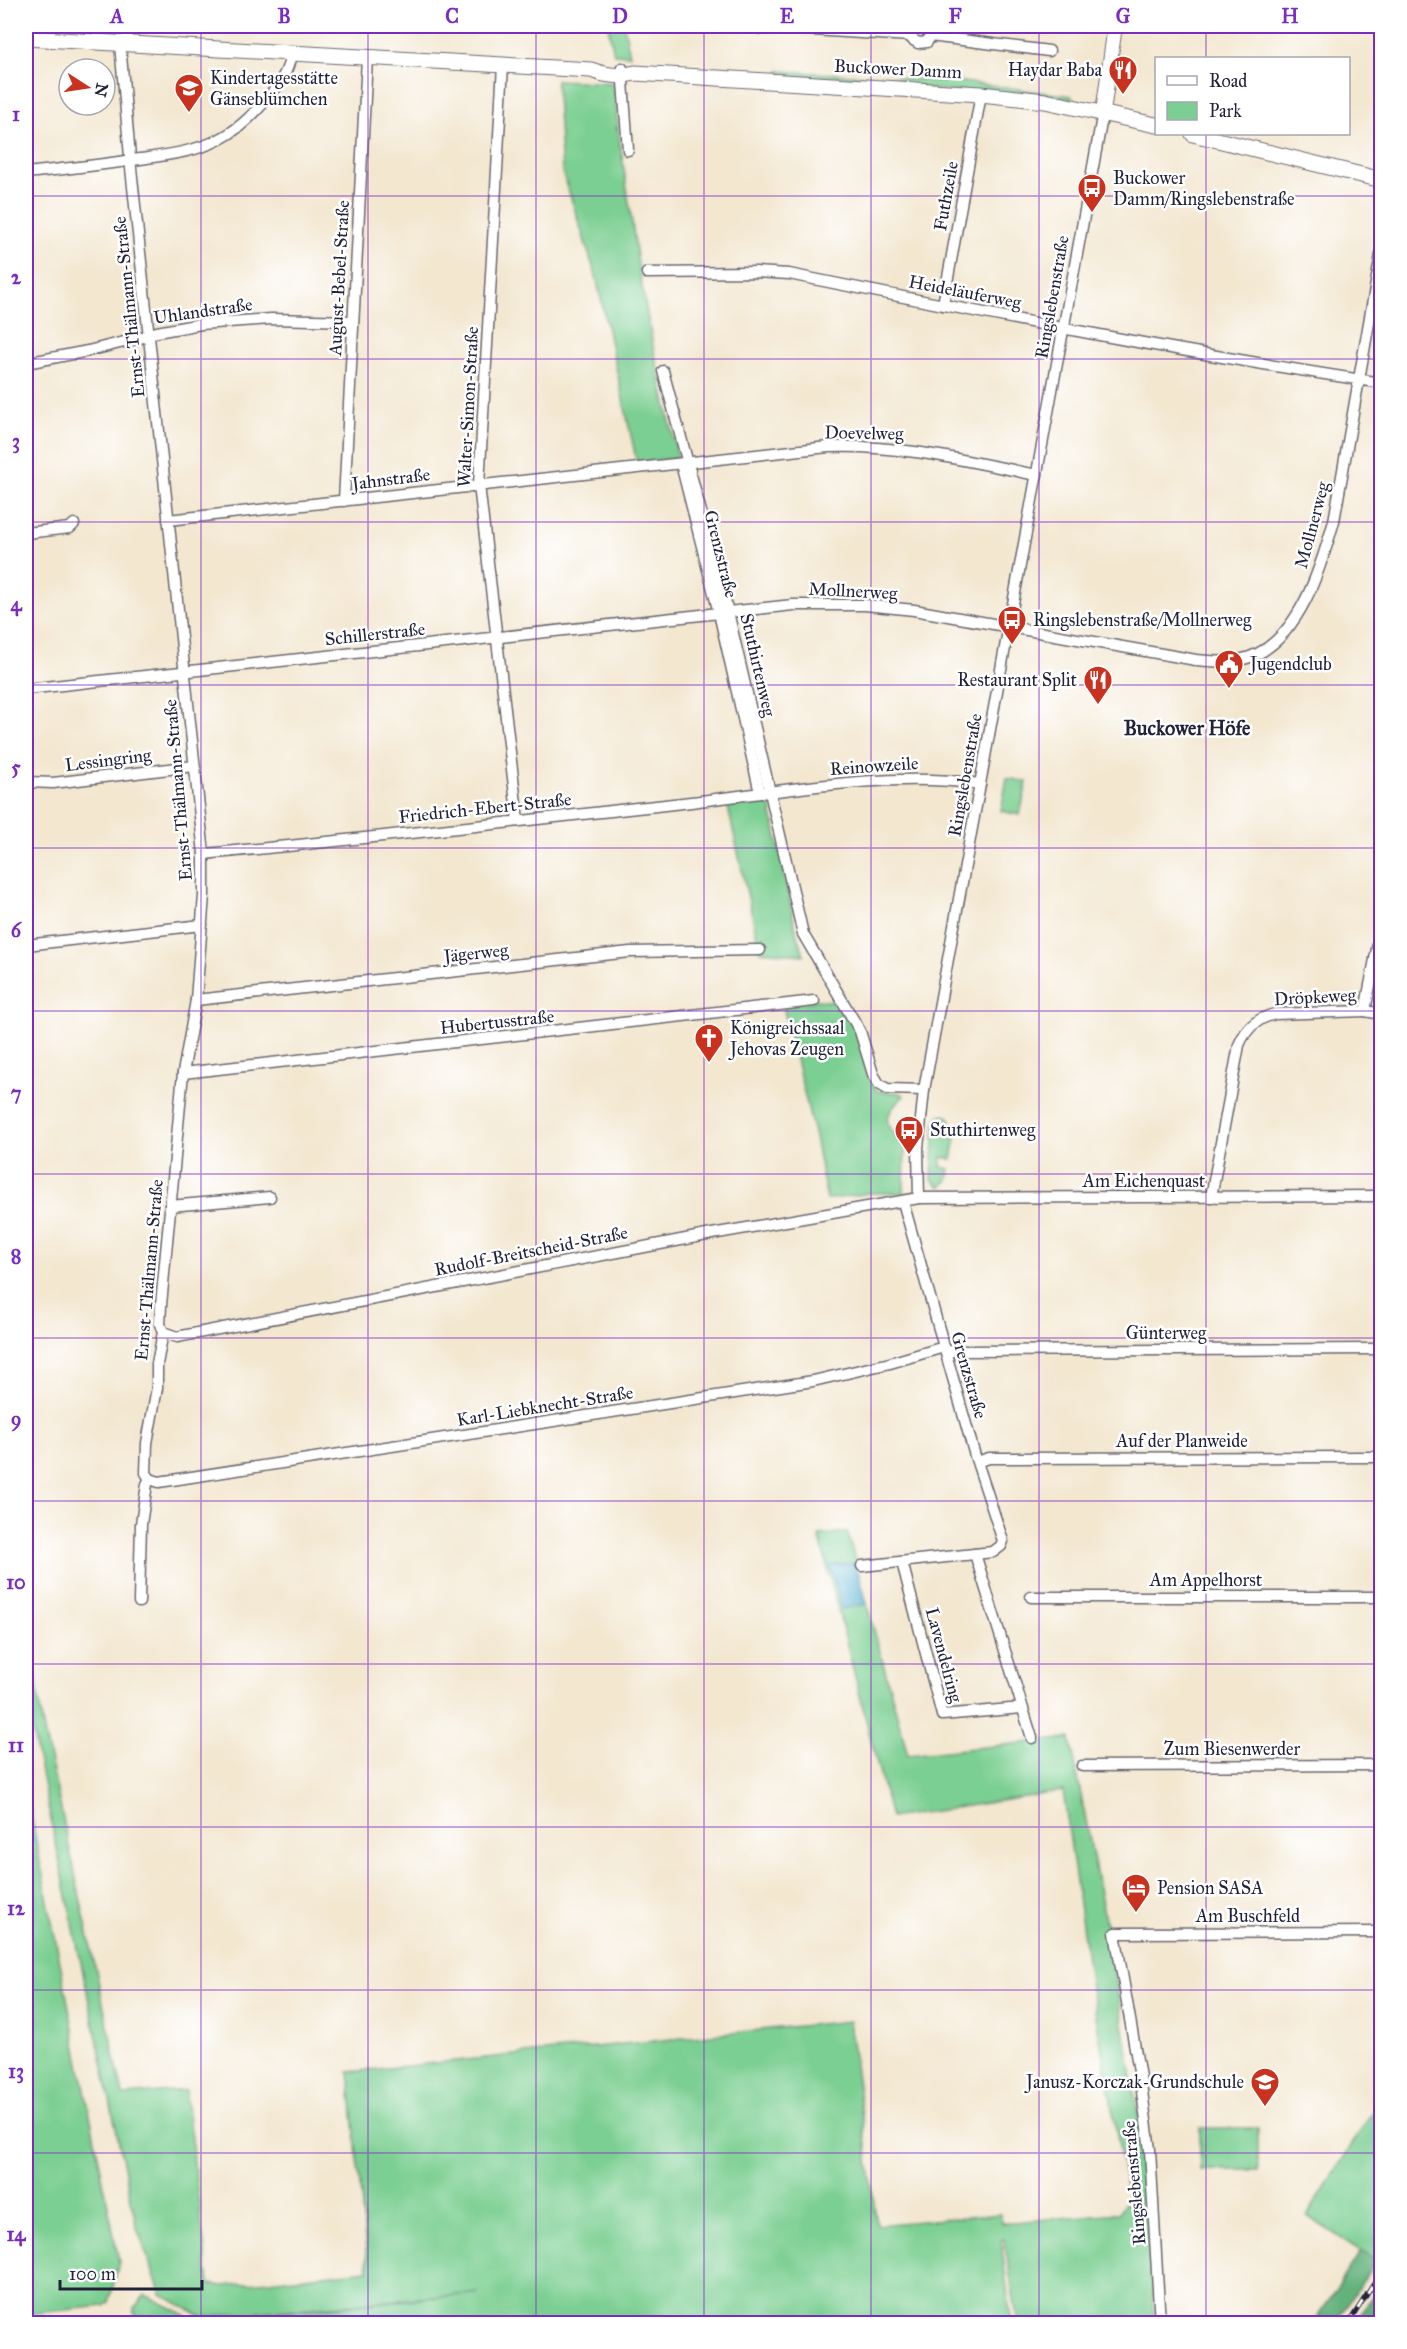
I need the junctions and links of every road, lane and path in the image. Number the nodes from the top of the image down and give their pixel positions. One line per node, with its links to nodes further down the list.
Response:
1 (1115, 26): 13 (street)
2 (779, 27): 4 (street)
3 (930, 31): 4 (street); 7 (street)
4 (910, 32)
5 (126, 37): 6 (main road, Buckower Damm); 8 (main road, Buckower Damm); 17 (street, Ernst-Thälmann-Straße)
6 (26, 38)
7 (1049, 51)
8 (291, 53): 9 (main road, Buckower Damm); 17 (street)
9 (367, 58): 10 (main road, Buckower Damm); 23 (street, August-Bebel-Straße)
10 (503, 65): 11 (main road, Buckower Damm); 32 (street, Walter-Simon-Straße)
11 (621, 72): 12 (main road, Buckower Damm); 16 (street)
12 (981, 94): 13 (main road, Buckower Damm); 22 (street, Futhzeile)
13 (1103, 112): 14 (main road, Buckower Damm); 24 (street, Ringslebenstraße)
14 (1155, 125)
15 (1197, 135): 19 (main road)
16 (628, 150)
17 (130, 161): 18 (street); 25 (street, Ernst-Thälmann-Straße)
18 (26, 173)
19 (1382, 180)
20 (1382, 249): 28 (street, Mollnerweg)
21 (647, 273): 22 (street, Heideläuferweg)
22 (943, 305): 24 (street, Heideläuferweg)
23 (353, 321): 25 (street, Uhlandstraße); 33 (street, August-Bebel-Straße)
24 (1063, 329): 28 (street, Heideläuferweg); 31 (street, Ringslebenstraße)
25 (149, 334): 26 (street, Uhlandstraße); 34 (street, Ernst-Thälmann-Straße)
26 (26, 363)
27 (663, 371): 30 (street, Stuthirtenweg)
28 (1359, 380): 29 (street, Heideläuferweg); 38 (street, Mollnerweg)
29 (1382, 383)
30 (685, 463): 31 (street, Doevelweg); 32 (street, Jahnstraße); 37 (street, Stuthirtenweg)
31 (1037, 475): 38 (street, Ringslebenstraße)
32 (479, 485): 33 (street, Jahnstraße); 39 (street, Walter-Simon-Straße)
33 (344, 501): 34 (street, Jahnstraße)
34 (168, 520): 40 (street, Ernst-Thälmann-Straße)
35 (74, 524): 36 (street)
36 (26, 533)
37 (724, 612): 38 (street, Mollnerweg); 39 (street, Schillerstraße); 45 (street, Stuthirtenweg)
38 (1009, 627): 44 (street, Ringslebenstraße)
39 (496, 637): 40 (street, Schillerstraße); 46 (street, Walter-Simon-Straße)
40 (183, 672): 41 (street, Schillerstraße); 42 (street, Ernst-Thälmann-Straße)
41 (26, 689)
42 (194, 766): 43 (street, Lessingring); 47 (street, Ernst-Thälmann-Straße)
43 (26, 782)
44 (980, 784): 45 (street, Reinowzeile); 57 (street, Ringslebenstraße)
45 (765, 792): 46 (street, Friedrich-Ebert-Straße); 57 (street, Stuthirtenweg)
46 (518, 821): 47 (street, Friedrich-Ebert-Straße)
47 (204, 854): 49 (street, Ernst-Thälmann-Straße)
48 (1382, 923): 54 (street, Dröpkeweg)
49 (202, 925): 50 (street); 52 (street, Ernst-Thälmann-Straße)
50 (26, 945)
51 (760, 950): 52 (street, Jägerweg)
52 (196, 1000): 56 (street, Ernst-Thälmann-Straße)
53 (814, 1001): 56 (street, Hubertusstraße)
54 (1365, 1011): 55 (street); 60 (street, Dröpkeweg)
55 (1382, 1014)
56 (183, 1073): 63 (street, Ernst-Thälmann-Straße)
57 (924, 1090): 61 (street, Ringslebenstraße)
58 (1382, 1196): 60 (street, Am Eichenquast)
59 (270, 1197): 63 (street)
60 (1210, 1197): 61 (street, Am Eichenquast)
61 (919, 1198): 62 (street, Am Eichenquast)
62 (905, 1202): 64 (street, Rudolf-Breitscheid-Straße); 65 (street, Grenzstraße)
63 (170, 1206): 64 (street, Ernst-Thälmann-Straße)
64 (162, 1332): 69 (street, Ernst-Thälmann-Straße)
65 (947, 1349): 66 (street, Günterweg); 69 (street, Karl-Liebknecht-Straße); 70 (street, Grenzstraße)
66 (1382, 1349)
67 (1382, 1457): 68 (street, Auf der Planweide)
68 (983, 1460)
69 (150, 1479): 75 (street, Ernst-Thälmann-Straße)
70 (975, 1554): 71 (street); 76 (street)
71 (902, 1562): 72 (street); 76 (street, Lavendelring)
72 (862, 1566)
73 (1031, 1597): 74 (street, Am Appelhorst)
74 (1382, 1597)
75 (139, 1602)
76 (1023, 1708): 77 (street)
77 (1032, 1738)
78 (1382, 1765): 79 (street, Zum Biesenwerder)
79 (1082, 1766)
80 (1382, 1932): 81 (street, Am Buschfeld)
81 (1115, 1933): 82 (street, Ringslebenstraße)
82 (1160, 2324)

